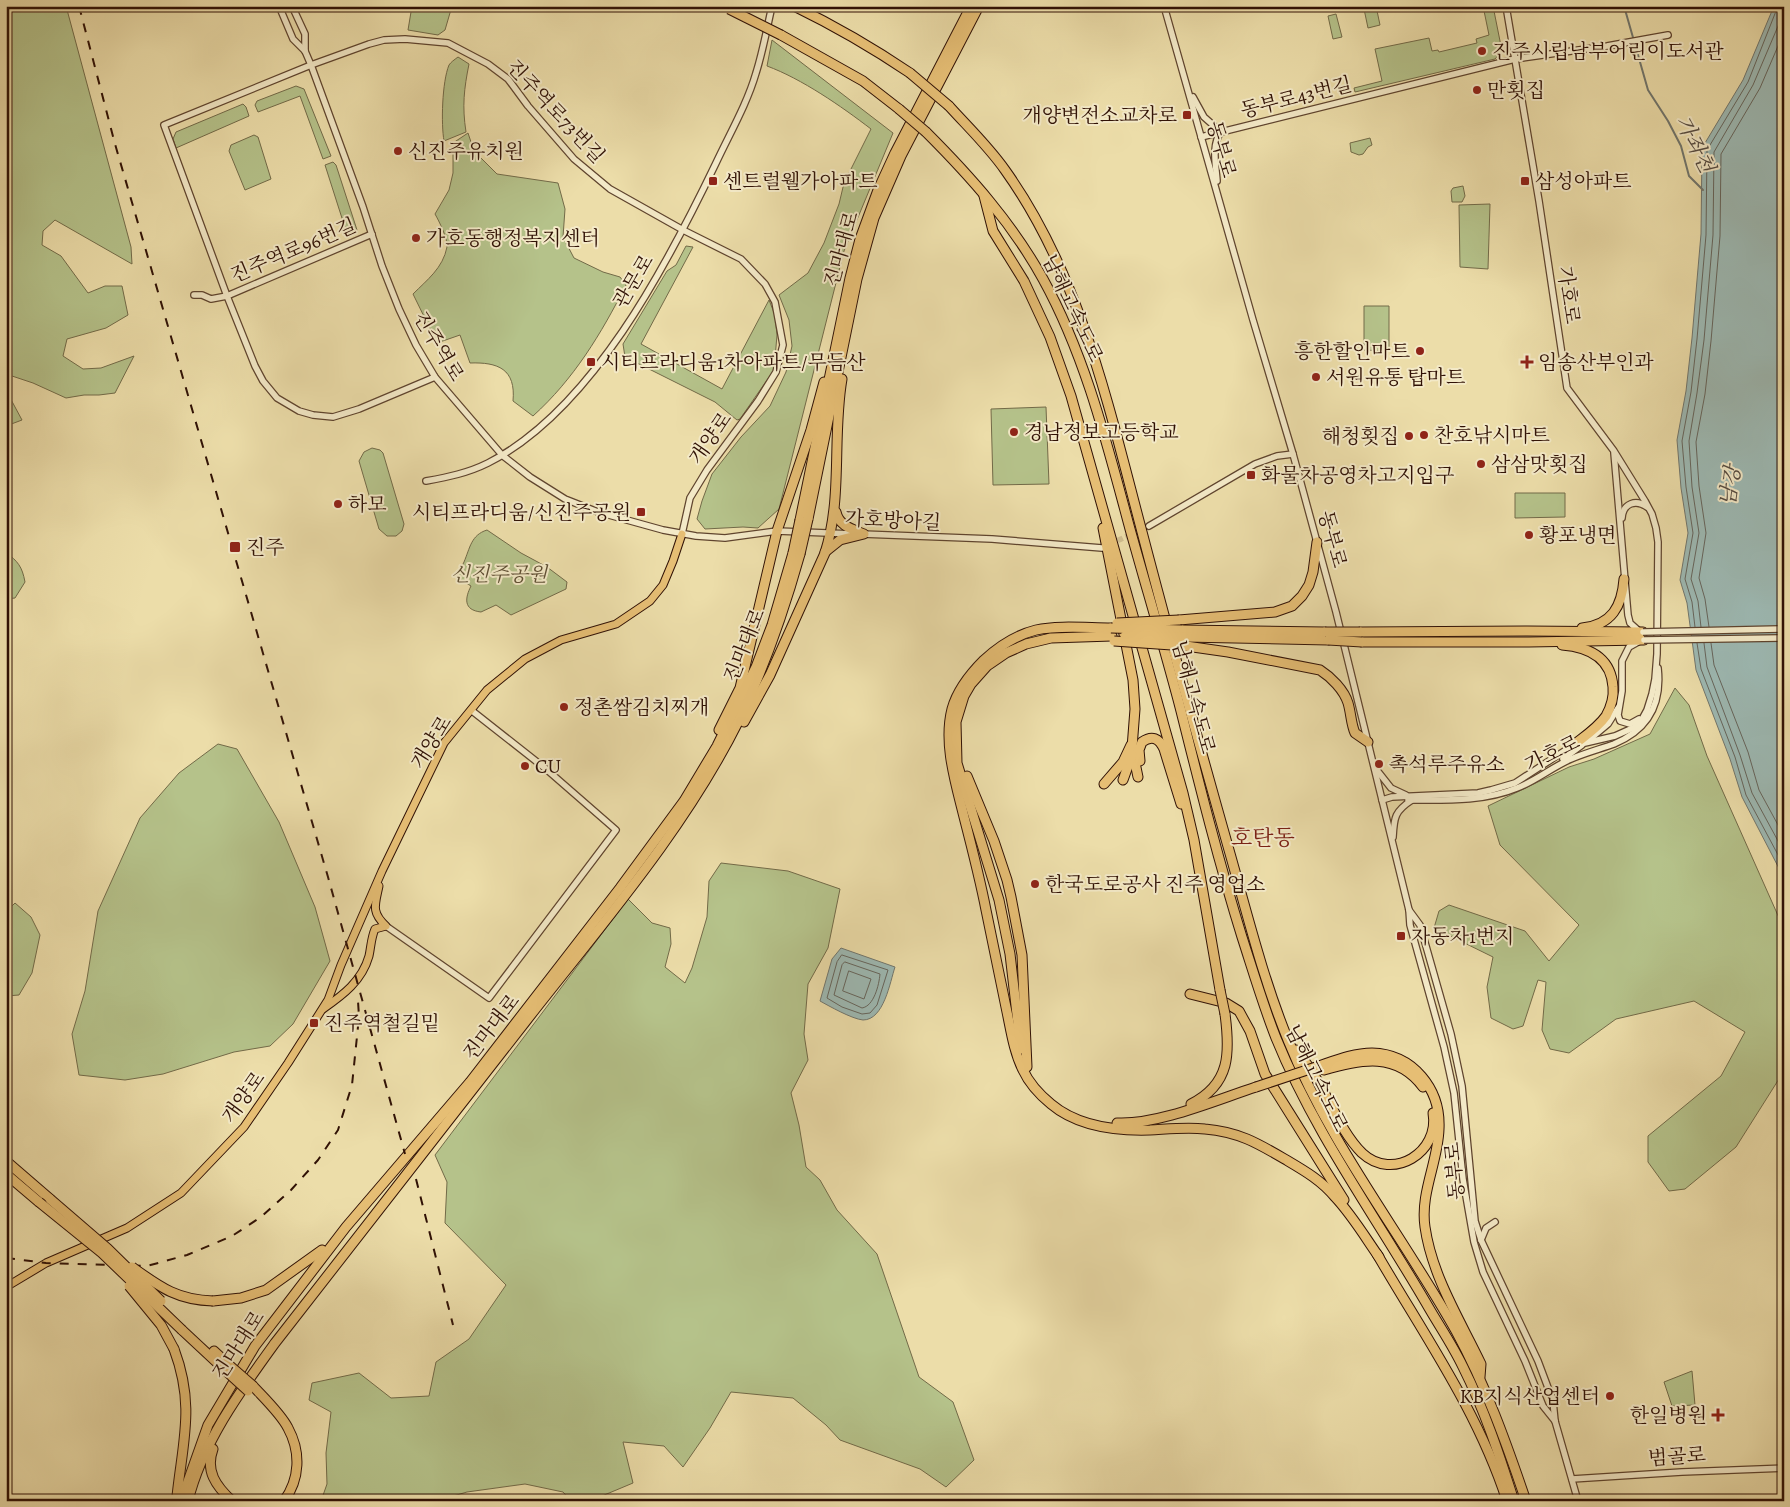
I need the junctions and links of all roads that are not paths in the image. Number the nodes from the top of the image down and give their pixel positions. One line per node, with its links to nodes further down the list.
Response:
1 (279, 6): 11 (street, 진주역로)
2 (292, 6): 11 (street, 진주역로)
3 (772, 6): 19 (street, 관문로)
4 (794, 6): 81 (highway, 남해고속도로, bridge)
5 (971, 6): 24 (highway, 진마대로)
6 (979, 6): 23 (highway, 진마대로)
7 (1164, 6): 14 (street, 동부로)
8 (1506, 6): 12 (street, 가호로)
9 (726, 8): 17 (highway, 남해고속도로, bridge)
10 (1668, 35): 12 (street, 동부로43번길)
11 (305, 51): 13 (street, 진주역로)
12 (1515, 59): 15 (street, 동부로43번길); 26 (street, 가호로)
13 (311, 65): 19 (street, 진주역로73번길); 20 (street, 진주역로); 22 (street, 진주역로73번길)
14 (1185, 80): 15 (street); 16 (street, 동부로)
15 (1221, 132): 16 (street, 동부로43번길); 18 (street)
16 (1201, 137): 18 (street, 동부로)
17 (983, 192): 30 (highway); 108 (highway, 남해고속도로)
18 (1218, 193): 27 (street, 동부로)
19 (683, 230): 28 (street, 관문로); 37 (street, 개양로)
20 (372, 234): 22 (street, 진주역로96번길); 25 (street, 진주역로)
21 (194, 295): 22 (street)
22 (227, 296): 25 (street)
23 (848, 323): 31 (highway); 33 (highway, 진마대로)
24 (835, 354): 33 (highway, 진마대로); 35 (highway)
25 (435, 377): 28 (street, 진주역로)
26 (1614, 451): 32 (street, 가호로); 39 (street)
27 (1293, 454): 34 (street); 40 (street, 동부로)
28 (502, 455): 29 (street, 관문로); 37 (street, 진주역로)
29 (426, 481)
30 (1095, 483): 58 (highway); 72 (highway)
31 (835, 506): 36 (highway); 38 (highway)
32 (1650, 509): 39 (street); 54 (street, 가호로)
33 (804, 520): 43 (highway, bridge)
34 (1149, 526)
35 (778, 531): 36 (street, 가호방아길); 37 (street, 가호방아길); 66 (highway)
36 (831, 533): 38 (street, 가호방아길); 42 (highway)
37 (682, 534): 56 (main road, 개양로)
38 (864, 534): 41 (street, 가호방아길); 42 (highway)
39 (1621, 537): 44 (street)
40 (1317, 542): 48 (highway, bridge); 59 (street, 동부로)
41 (1102, 548)
42 (825, 553): 62 (highway)
43 (797, 554): 62 (highway, 진마대로); 66 (highway, 진마대로)
44 (1624, 579): 46 (highway); 49 (street)
45 (1784, 629): 49 (street, bridge)
46 (1527, 631): 49 (highway); 50 (highway)
47 (1082, 632): 48 (highway); 64 (highway); 86 (highway)
48 (1112, 632): 51 (highway, bridge)
49 (1644, 636): 52 (street, bridge); 53 (highway); 55 (street)
50 (1361, 637): 51 (highway, bridge); 53 (highway)
51 (1184, 638): 59 (highway)
52 (1784, 638)
53 (1529, 642): 61 (highway)
54 (1657, 654): 57 (street, 가호로); 67 (street, 가호로)
55 (1618, 708): 57 (street); 60 (street)
56 (471, 710): 74 (main road, 개양로); 77 (street)
57 (1647, 710): 60 (street, 가호로)
58 (1133, 738): 63 (highway); 68 (highway)
59 (1368, 742): 65 (street, 동부로)
60 (1585, 743): 61 (street, 가호로); 67 (street)
61 (1570, 747): 70 (street, 가호로)
62 (723, 749): 97 (highway, 진마대로)
63 (1133, 753): 69 (highway); 72 (highway)
64 (957, 763): 82 (highway); 82 (highway)
65 (1373, 765): 70 (street); 71 (street, 동부로)
66 (703, 771): 90 (highway, 진마대로)
67 (1545, 773): 70 (street, 가호로)
68 (1109, 780)
69 (1123, 780)
70 (1411, 798): 71 (street, 가호로); 73 (street)
71 (1382, 800): 73 (street, 동부로)
72 (1190, 822): 85 (highway, bridge)
73 (1392, 844): 75 (street, 동부로)
74 (382, 871): 76 (main road); 80 (main road, 개양로)
75 (1410, 910): 91 (street, 동부로); 98 (street, 동부로)
76 (375, 912): 77 (main road); 78 (main road)
77 (386, 926): 78 (main road)
78 (372, 936): 80 (main road)
79 (1190, 994): 93 (highway)
80 (321, 1011): 94 (main road, 개양로)
81 (1287, 1038): 83 (highway); 95 (highway, 남해고속도로)
82 (1027, 1067): 85 (highway)
83 (1318, 1069): 84 (highway, bridge); 95 (highway)
84 (1257, 1090): 85 (highway); 86 (highway)
85 (1145, 1121)
86 (1115, 1127): 93 (highway)
87 (6, 1162): 92 (highway, bridge)
88 (6, 1174): 92 (highway, bridge)
89 (1495, 1222): 91 (street)
90 (346, 1227): 92 (highway, bridge); 102 (highway, 진마대로)
91 (1481, 1240): 98 (street, 동부로)
92 (105, 1251): 96 (highway, bridge); 101 (highway, bridge)
93 (1379, 1257): 107 (highway)
94 (6, 1287)
95 (1480, 1378): 109 (highway, 남해고속도로)
96 (251, 1389): 105 (highway); 106 (highway)
97 (223, 1420): 103 (highway, 진마대로); 104 (highway)
98 (1555, 1421): 100 (street, 동부로)
99 (1784, 1468): 100 (street, 범골로)
100 (1572, 1479): 110 (street, 동부로)
101 (177, 1501)
102 (181, 1501)
103 (188, 1501)
104 (232, 1501)
105 (278, 1501)
106 (284, 1501)
107 (1507, 1501)
108 (1514, 1501)
109 (1526, 1501)
110 (1578, 1501)

